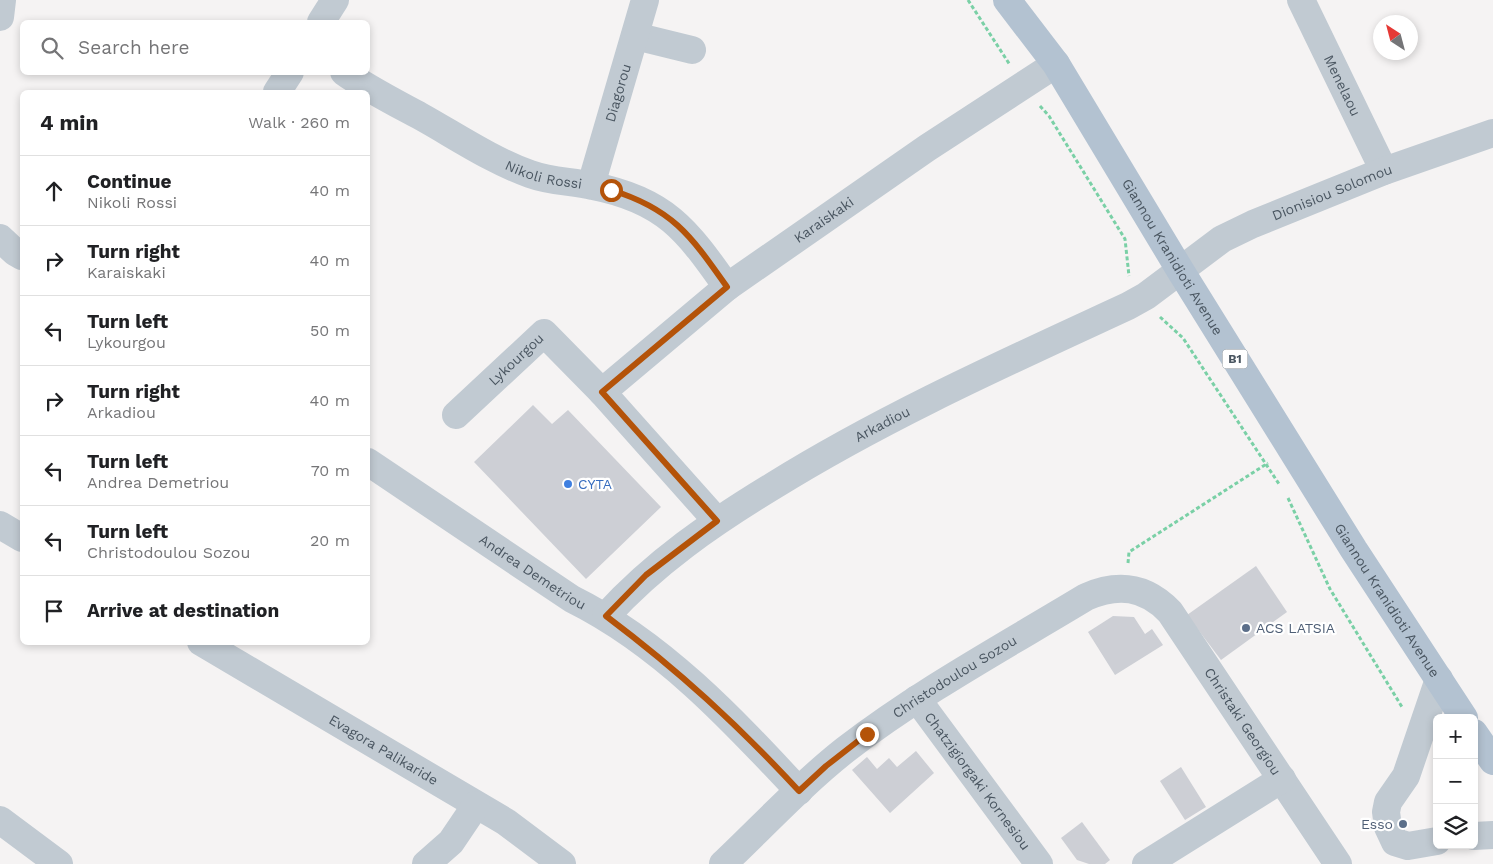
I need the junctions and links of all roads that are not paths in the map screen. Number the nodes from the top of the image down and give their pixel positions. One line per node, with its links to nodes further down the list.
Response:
1 (2, 0): 6 (street)
2 (335, 0): 7 (street)
3 (646, 0): 8 (street, Diagorou)
4 (1007, 0): 10 (main road, Giannou Kranidioti Avenue / B1)
5 (1301, 0): 15 (street, Menelaou)
6 (0, 17)
7 (322, 20)
8 (635, 36): 9 (street); 16 (street, Diagorou)
9 (692, 50)
10 (1056, 64): 19 (main road, Giannou Kranidioti Avenue / B1); 20 (street, Karaiskaki)
11 (288, 75): 13 (street)
12 (349, 75): 16 (street, Nikoli Rossi)
13 (278, 90)
14 (1493, 133): 15 (street, Dionisiou Solomou)
15 (1384, 171): 19 (street, Dionisiou Solomou)
16 (591, 185): 20 (street, Nikoli Rossi)
17 (0, 238): 18 (street)
18 (20, 255)
19 (1180, 270): 24 (street, Arkadiou); 28 (main road, Giannou Kranidioti Avenue / B1)
20 (727, 287): 21 (street, Karaiskaki)
21 (602, 392): 22 (street, Lykourgou); 24 (street, Lykourgou)
22 (456, 416)
23 (370, 463): 26 (street, Andrea Demetriou)
24 (717, 521): 26 (street, Arkadiou)
25 (1132, 589): 29 (street, Christodoulou Sozou); 33 (street, Christaki Georgiou)
26 (606, 616): 34 (street, Andrea Demetriou)
27 (205, 645): 35 (street, Evagora Palikaride)
28 (1439, 679): 30 (main road, Giannou Kranidioti Avenue / B1); 39 (street)
29 (917, 699): 34 (street, Christodoulou Sozou); 44 (street, Chatzigiorgaki Kornesiou)
30 (1461, 714)
31 (1478, 739): 32 (main road)
32 (1493, 762)
33 (1282, 779): 45 (street); 46 (street, Christaki Georgiou)
34 (799, 791): 43 (street, Christodoulou Sozou)
35 (476, 805): 41 (street); 42 (street, Evagora Palikaride)
36 (0, 820): 40 (street)
37 (1493, 835): 38 (street)
38 (1478, 836)
39 (1433, 842)
40 (59, 864)
41 (426, 864)
42 (562, 864)
43 (723, 864)
44 (1039, 864)
45 (1146, 864)
46 (1338, 864)

